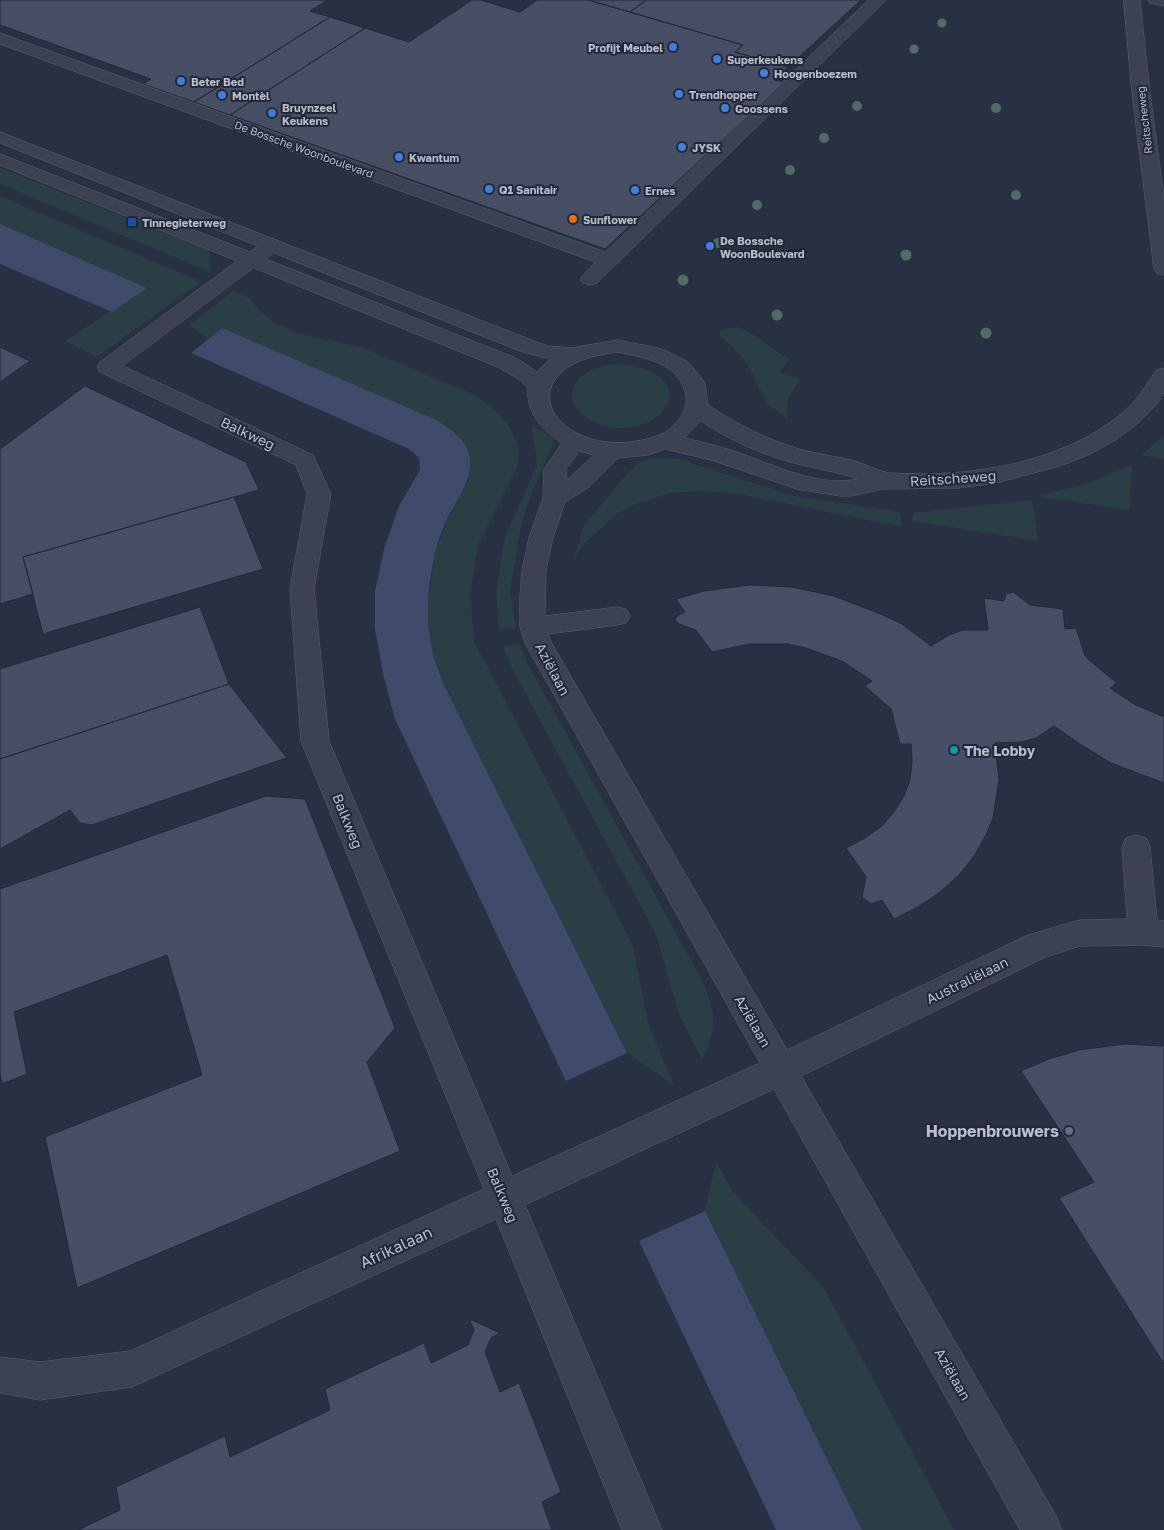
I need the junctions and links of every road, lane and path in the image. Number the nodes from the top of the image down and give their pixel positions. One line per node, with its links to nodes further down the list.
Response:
1 (878, 0): 9 (street)
2 (1132, 0): 10 (street, Reitscheweg)
3 (1156, 0): 4 (street)
4 (1164, 1)
5 (0, 38): 9 (street, De Bossche Woonboulevard)
6 (0, 138): 8 (street)
7 (0, 159): 8 (street)
8 (262, 253): 12 (street); 14 (street); 26 (street, Balkweg)
9 (608, 260): 11 (street)
10 (1164, 269)
11 (590, 279)
12 (572, 355): 14 (street); 15 (street)
13 (1164, 375): 19 (street, Reitscheweg)
14 (539, 387): 16 (street)
15 (698, 409): 17 (street); 19 (street, Reitscheweg)
16 (574, 441): 18 (street); 20 (street, Aziëlaan)
17 (664, 441): 18 (street); 19 (street, Reitscheweg)
18 (612, 451): 20 (street)
19 (887, 481)
20 (555, 498): 22 (street, Aziëlaan)
21 (617, 616): 22 (street)
22 (533, 627): 25 (street, Aziëlaan)
23 (1136, 847): 24 (street)
24 (1153, 933): 25 (street, Australiëlaan)
25 (780, 1069): 26 (street, Afrikalaan); 29 (street, Aziëlaan)
26 (504, 1197): 27 (street, Afrikalaan); 28 (street, Balkweg)
27 (0, 1375)
28 (642, 1530)
29 (1042, 1530)

